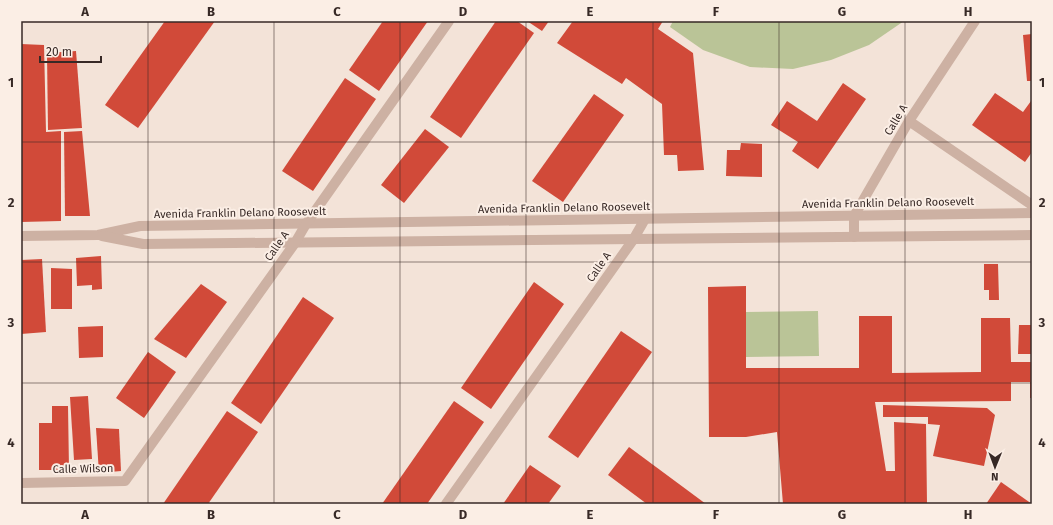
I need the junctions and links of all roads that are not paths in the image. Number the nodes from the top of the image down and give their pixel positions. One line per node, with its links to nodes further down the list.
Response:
1 (449, 21): 8 (street, Calle A)
2 (975, 21): 3 (street, Calle A)
3 (909, 121): 4 (street); 6 (street, Calle A)
4 (1032, 205)
5 (1032, 213): 6 (street, Avenida Franklin Delano Roosevelt)
6 (854, 216): 7 (street, Avenida Franklin Delano Roosevelt); 12 (street)
7 (645, 219): 8 (street, Avenida Franklin Delano Roosevelt); 13 (street, Calle A)
8 (306, 224): 9 (street, Avenida Franklin Delano Roosevelt); 14 (street, Calle A)
9 (98, 235): 11 (street, Avenida Franklin Delano Roosevelt); 14 (street, Avenida Franklin Delano Roosevelt)
10 (1032, 235): 12 (street, Avenida Franklin Delano Roosevelt)
11 (21, 236)
12 (854, 237): 13 (street, Avenida Franklin Delano Roosevelt)
13 (633, 240): 14 (street, Avenida Franklin Delano Roosevelt); 17 (street, Calle A)
14 (295, 243): 15 (street, Calle A)
15 (151, 445): 16 (street, Calle Wilson)
16 (21, 483)
17 (446, 504)

